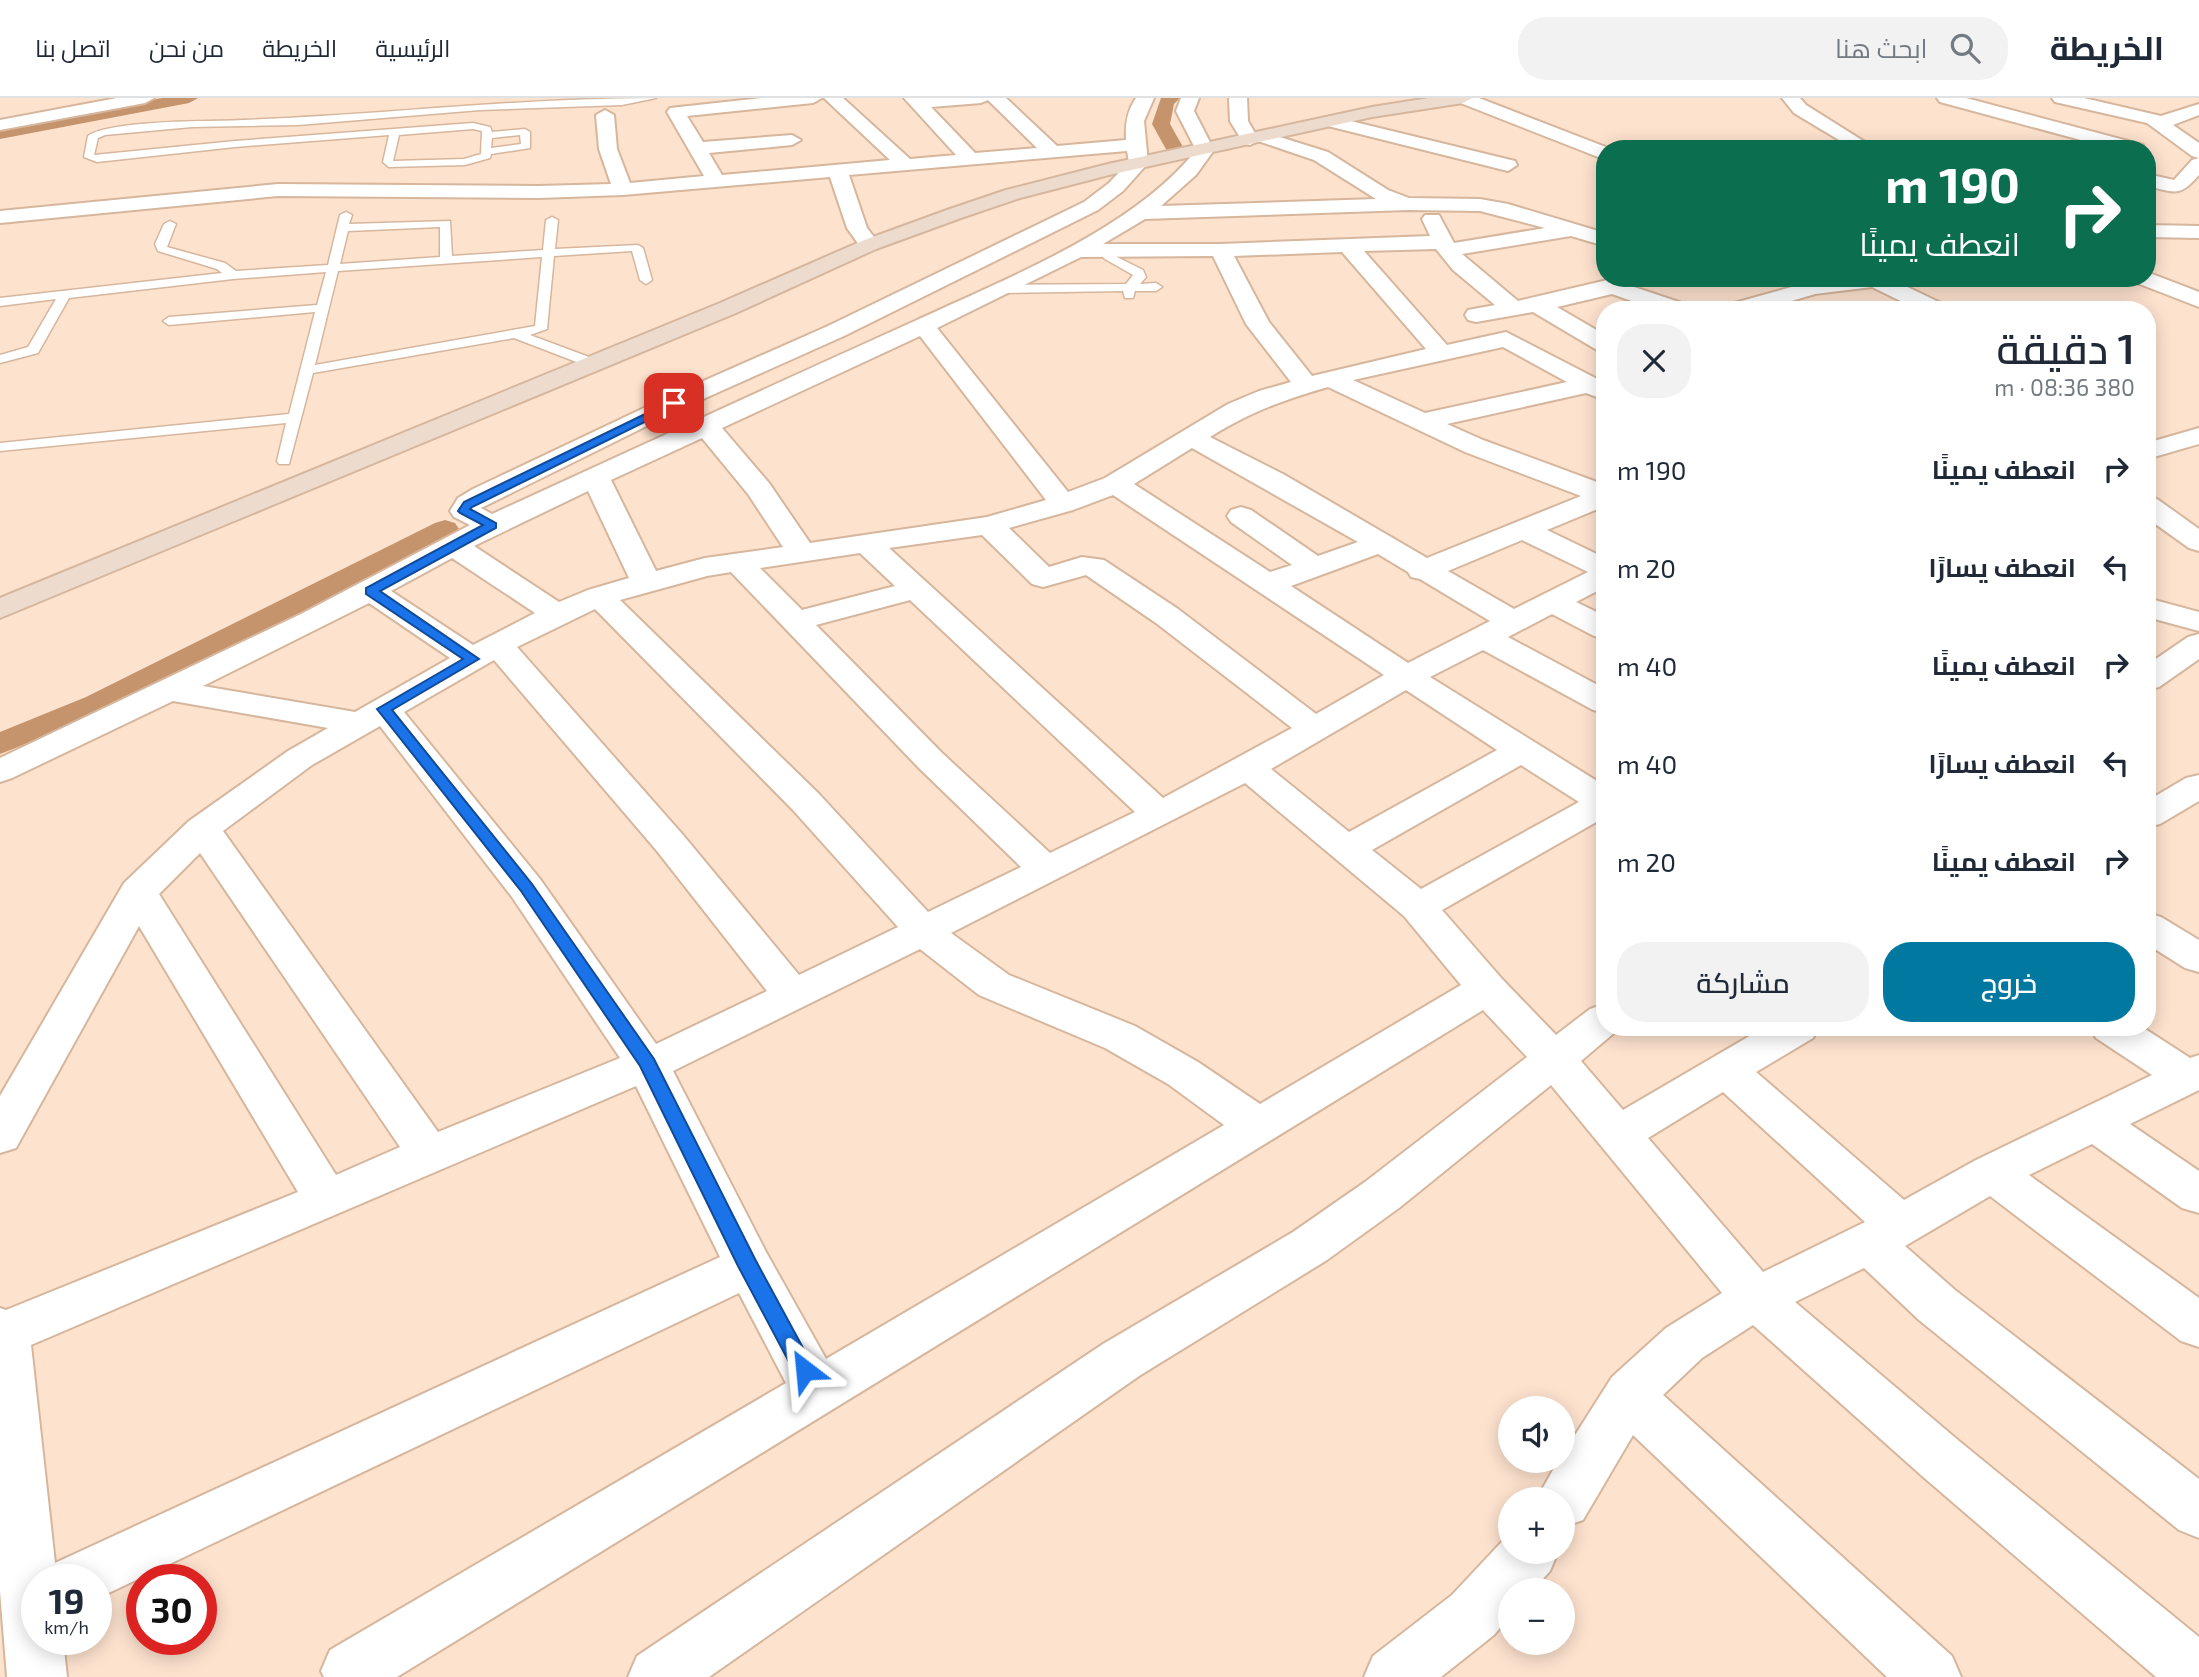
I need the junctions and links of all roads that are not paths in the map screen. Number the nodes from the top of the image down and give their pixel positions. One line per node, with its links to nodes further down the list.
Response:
1 (145, 98): 22 (street)
2 (650, 98): 20 (lane)
3 (813, 98): 14 (street)
4 (833, 98): 43 (street)
5 (981, 98): 15 (street)
6 (996, 98): 35 (street)
7 (1146, 98): 38 (street)
8 (1189, 98): 32 (street)
9 (1237, 98): 25 (street)
10 (1463, 98): 16 (main road); 33 (street)
11 (1791, 98): 27 (street)
12 (1945, 98): 28 (street)
13 (2062, 98): 21 (street)
14 (762, 101): 26 (street); 31 (street)
15 (916, 101): 40 (street)
16 (1400, 102): 19 (main road)
17 (605, 114): 48 (street)
18 (2194, 114): 21 (street)
19 (1337, 120): 25 (main road); 37 (street); 42 (street)
20 (237, 122): 29 (lane); 29 (lane)
21 (2160, 122): 36 (street)
22 (0, 125)
23 (394, 132): 24 (lane); 29 (lane); 34 (lane)
24 (487, 135): 34 (lane); 34 (lane)
25 (1257, 138): 32 (main road); 49 (street)
26 (792, 139): 31 (street); 44 (street)
27 (1852, 140)
28 (2102, 140)
29 (235, 144): 30 (lane)
30 (318, 146)
31 (697, 148): 45 (street)
32 (1205, 150): 38 (main road); 51 (street)
33 (1596, 150)
34 (486, 152)
35 (1052, 152): 38 (street); 40 (street)
36 (2199, 152)
37 (1524, 153)
38 (1137, 154): 59 (main road); 85 (street)
39 (2175, 158): 41 (street)
40 (971, 160): 43 (street)
41 (2199, 164): 46 (street)
42 (1508, 165)
43 (907, 166): 44 (street)
44 (828, 172): 45 (street); 59 (street)
45 (716, 181): 48 (street)
46 (2156, 182)
47 (102, 187): 50 (street)
48 (622, 189): 50 (street)
49 (1416, 204): 51 (street); 55 (street); 61 (street)
50 (94, 207): 52 (street)
51 (1140, 213): 64 (street)
52 (0, 217)
53 (552, 220): 63 (lane)
54 (170, 224): 68 (lane)
55 (1575, 230): 58 (street); 61 (street)
56 (2156, 231): 57 (street)
57 (2199, 232)
58 (1596, 237)
59 (869, 246): 95 (main road)
60 (1348, 246): 61 (street); 62 (street); 93 (street)
61 (1445, 246): 87 (street)
62 (1220, 250): 64 (street); 97 (street)
63 (548, 251): 66 (lane); 69 (lane); 90 (lane)
64 (1077, 251): 75 (street)
65 (1109, 257): 76 (lane)
66 (446, 258): 67 (lane); 67 (lane)
67 (333, 267): 68 (lane); 86 (lane)
68 (233, 275): 78 (lane)
69 (646, 280)
70 (2156, 282): 79 (street)
71 (1156, 287): 76 (lane)
72 (1614, 287): 80 (street); 87 (street)
73 (1816, 287): 77 (street)
74 (1896, 287): 83 (street)
75 (998, 289): 76 (lane); 89 (street)
76 (1129, 294)
77 (1782, 295): 81 (street); 82 (street)
78 (64, 296): 84 (lane); 94 (lane)
79 (2199, 300)
80 (1654, 301)
81 (1763, 301)
82 (1794, 301)
83 (1921, 301)
84 (1, 303)
85 (893, 303): 89 (street); 114 (street)
86 (323, 307): 88 (lane); 96 (lane)
87 (1525, 307): 91 (street); 92 (street)
88 (169, 321)
89 (932, 322): 101 (street); 111 (street)
90 (517, 334): 95 (lane); 96 (lane)
91 (1506, 339): 93 (street); 98 (street)
92 (1596, 341)
93 (1441, 352): 97 (street)
94 (0, 359)
95 (593, 363): 133 (main road)
96 (307, 370): 99 (lane)
97 (1317, 381): 100 (street); 103 (street)
98 (1596, 389): 100 (street)
99 (295, 418): 104 (lane); 106 (lane)
100 (1421, 422): 109 (street)
101 (705, 425): 107 (street); 121 (street)
102 (2199, 436): 105 (street)
103 (1191, 437): 108 (street); 119 (street)
104 (0, 447)
105 (2156, 448)
106 (284, 461)
107 (595, 477): 114 (street); 127 (street)
108 (1115, 484): 111 (street); 128 (street)
109 (1596, 493)
110 (1596, 500): 116 (street)
111 (1063, 504): 115 (street)
112 (2156, 511): 118 (street)
113 (1241, 516): 124 (street)
114 (492, 525): 120 (street)
115 (989, 525): 117 (street); 148 (street)
116 (1523, 530): 123 (street); 125 (street)
117 (865, 542): 121 (street); 129 (street)
118 (2199, 542)
119 (1380, 544): 124 (street); 125 (street)
120 (453, 546): 130 (street); 135 (street)
121 (801, 551): 122 (street)
122 (738, 562): 127 (street); 136 (street)
123 (1596, 565)
124 (1315, 567): 128 (street)
125 (1422, 571): 137 (street)
126 (1596, 579): 132 (street)
127 (646, 582): 131 (street)
128 (1269, 583): 144 (street)
129 (915, 590): 136 (street); 156 (street)
130 (371, 591): 142 (street); 145 (street)
131 (599, 596): 135 (street); 162 (street)
132 (1551, 601): 137 (street); 139 (street)
133 (0, 609)
134 (2156, 610): 138 (street)
135 (556, 614): 142 (street)
136 (794, 621): 159 (street)
137 (1513, 621): 140 (street)
138 (2199, 622)
139 (1596, 624)
140 (1484, 637): 144 (street); 146 (street)
141 (2199, 644): 143 (street)
142 (485, 652): 147 (street); 166 (street)
143 (2156, 674)
144 (1405, 677): 148 (street); 149 (street)
145 (169, 690): 147 (street); 151 (street)
146 (1596, 698)
147 (372, 716): 157 (street); 171 (street)
148 (1314, 729): 150 (street)
149 (1521, 751): 153 (street); 158 (street)
150 (1248, 768): 156 (street); 158 (street)
151 (0, 771)
152 (2199, 786): 155 (street)
153 (1596, 797)
154 (1596, 807): 161 (street)
155 (2156, 811)
156 (1159, 814): 159 (street)
157 (202, 829): 160 (street); 178 (street)
158 (1348, 848): 161 (street)
159 (1047, 871): 162 (street)
160 (138, 892): 177 (street); 181 (street)
161 (1418, 907): 165 (street)
162 (924, 932): 166 (street); 175 (street)
163 (2156, 932): 164 (street)
164 (2199, 958)
165 (1487, 989): 170 (street); 175 (street)
166 (793, 996): 171 (street)
167 (1596, 1026): 170 (street)
168 (1783, 1036): 172 (street)
169 (2127, 1036): 173 (street)
170 (1555, 1060): 176 (street); 198 (street)
171 (647, 1064): 178 (street); 183 (street)
172 (1726, 1070): 176 (street); 182 (street)
173 (2192, 1074): 174 (street)
174 (2095, 1123): 179 (street); 180 (street)
175 (1259, 1126): 187 (street)
176 (1618, 1134): 184 (street)
177 (0, 1136)
178 (429, 1154): 181 (street)
179 (1992, 1173): 182 (street); 185 (street)
180 (2199, 1195)
181 (327, 1200): 186 (street)
182 (1884, 1234): 184 (street); 190 (street)
183 (748, 1266): 187 (street); 192 (street)
184 (1755, 1298): 188 (street); 196 (street)
185 (2199, 1326)
186 (1, 1332): 191 (street)
187 (817, 1391): 195 (street)
188 (1628, 1397): 189 (street); 200 (street)
189 (1572, 1487)
190 (2199, 1512)
191 (43, 1564)
192 (110, 1564)
193 (1519, 1564): 199 (street)
194 (40, 1655): 197 (street)
195 (351, 1671)
196 (2199, 1675)
197 (37, 1677)
198 (658, 1677)
199 (1394, 1677)
200 (1931, 1677)

